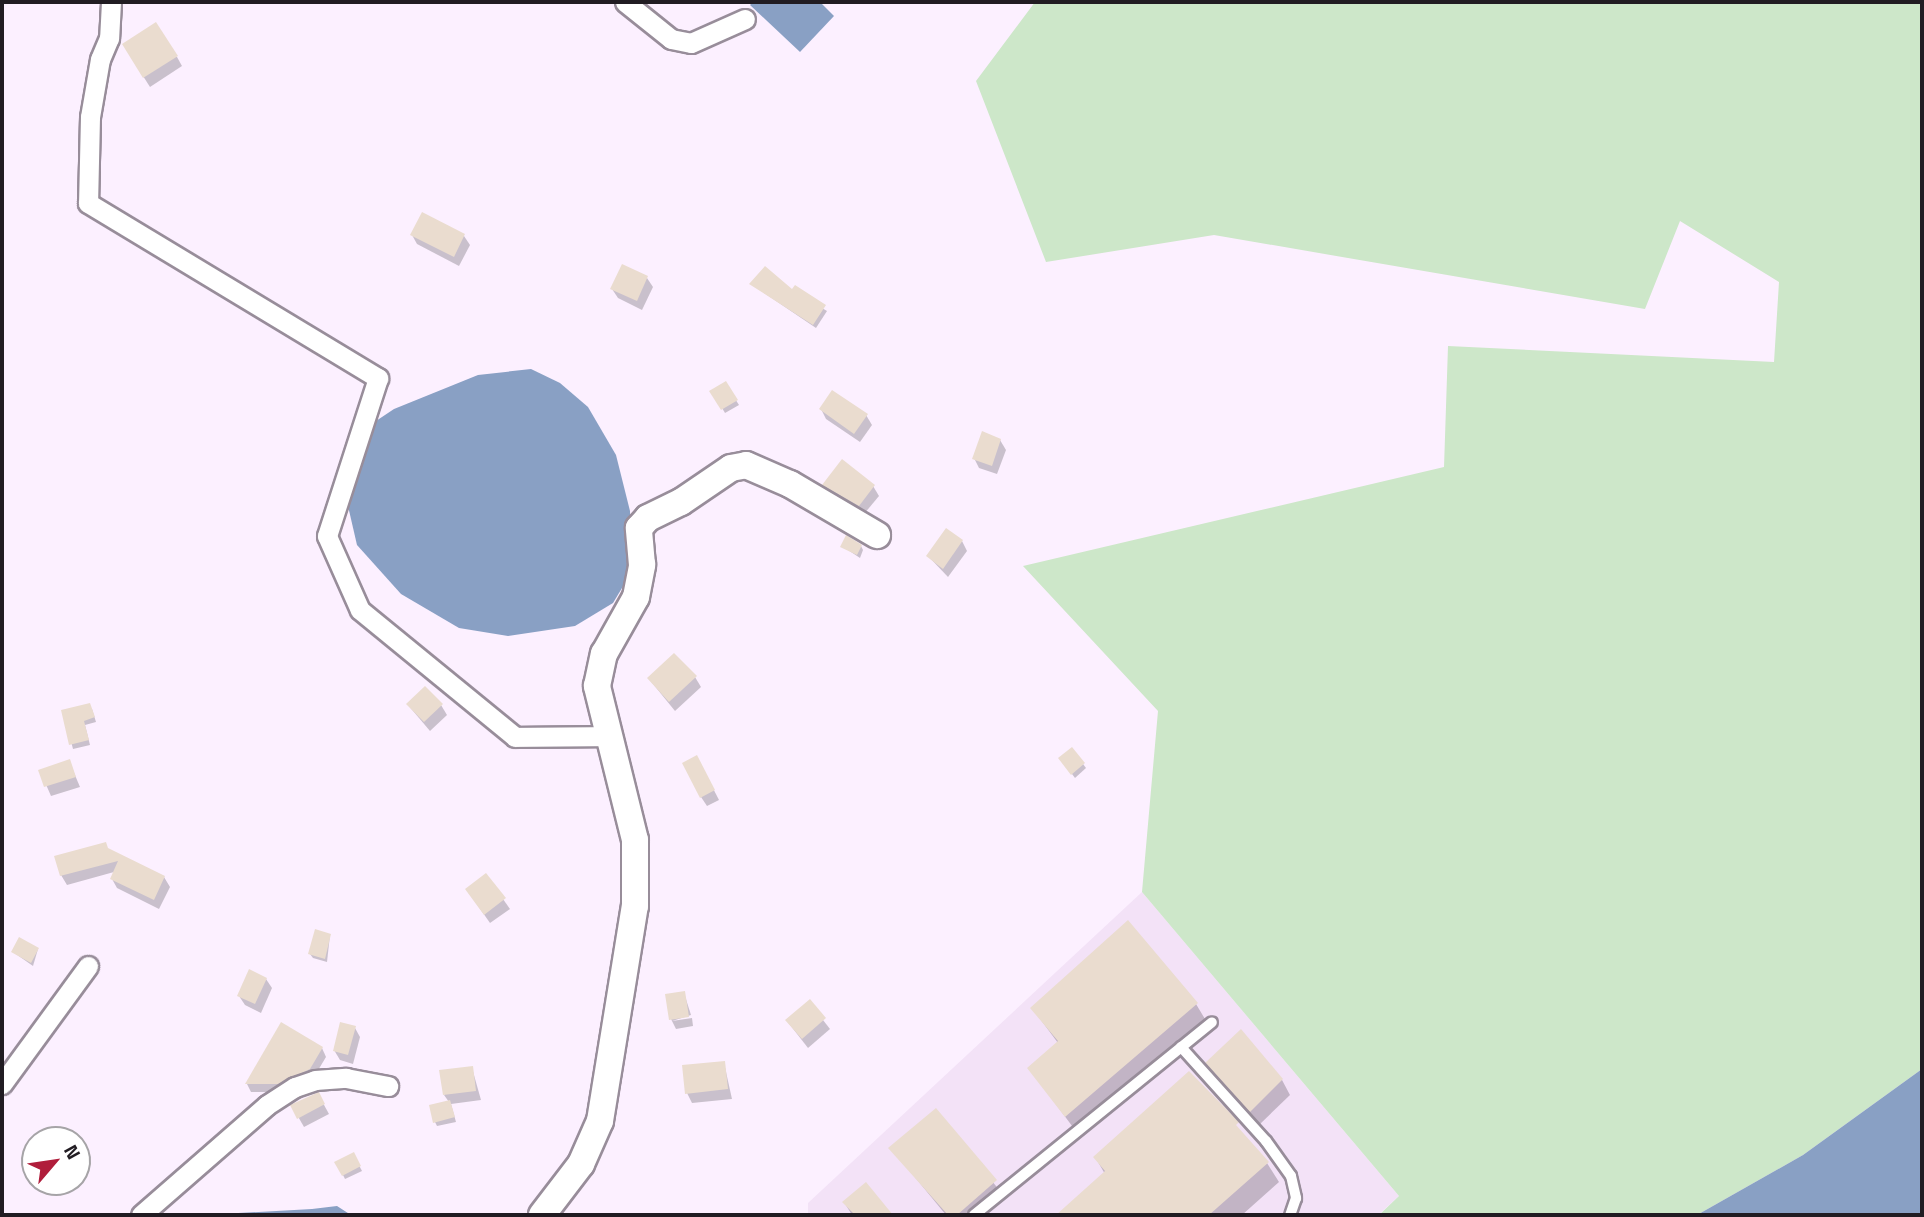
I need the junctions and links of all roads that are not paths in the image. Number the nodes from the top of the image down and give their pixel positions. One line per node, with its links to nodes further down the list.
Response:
1 (111, 2): 5 (street)
2 (625, 2): 3 (street)
3 (745, 19)
4 (877, 535): 5 (street)
5 (610, 736): 12 (street)
6 (88, 966): 9 (street)
7 (1212, 1021): 8 (lane)
8 (1181, 1046): 13 (lane); 14 (lane)
9 (2, 1084)
10 (388, 1086): 11 (street)
11 (141, 1215)
12 (542, 1215)
13 (974, 1215)
14 (1290, 1215)

